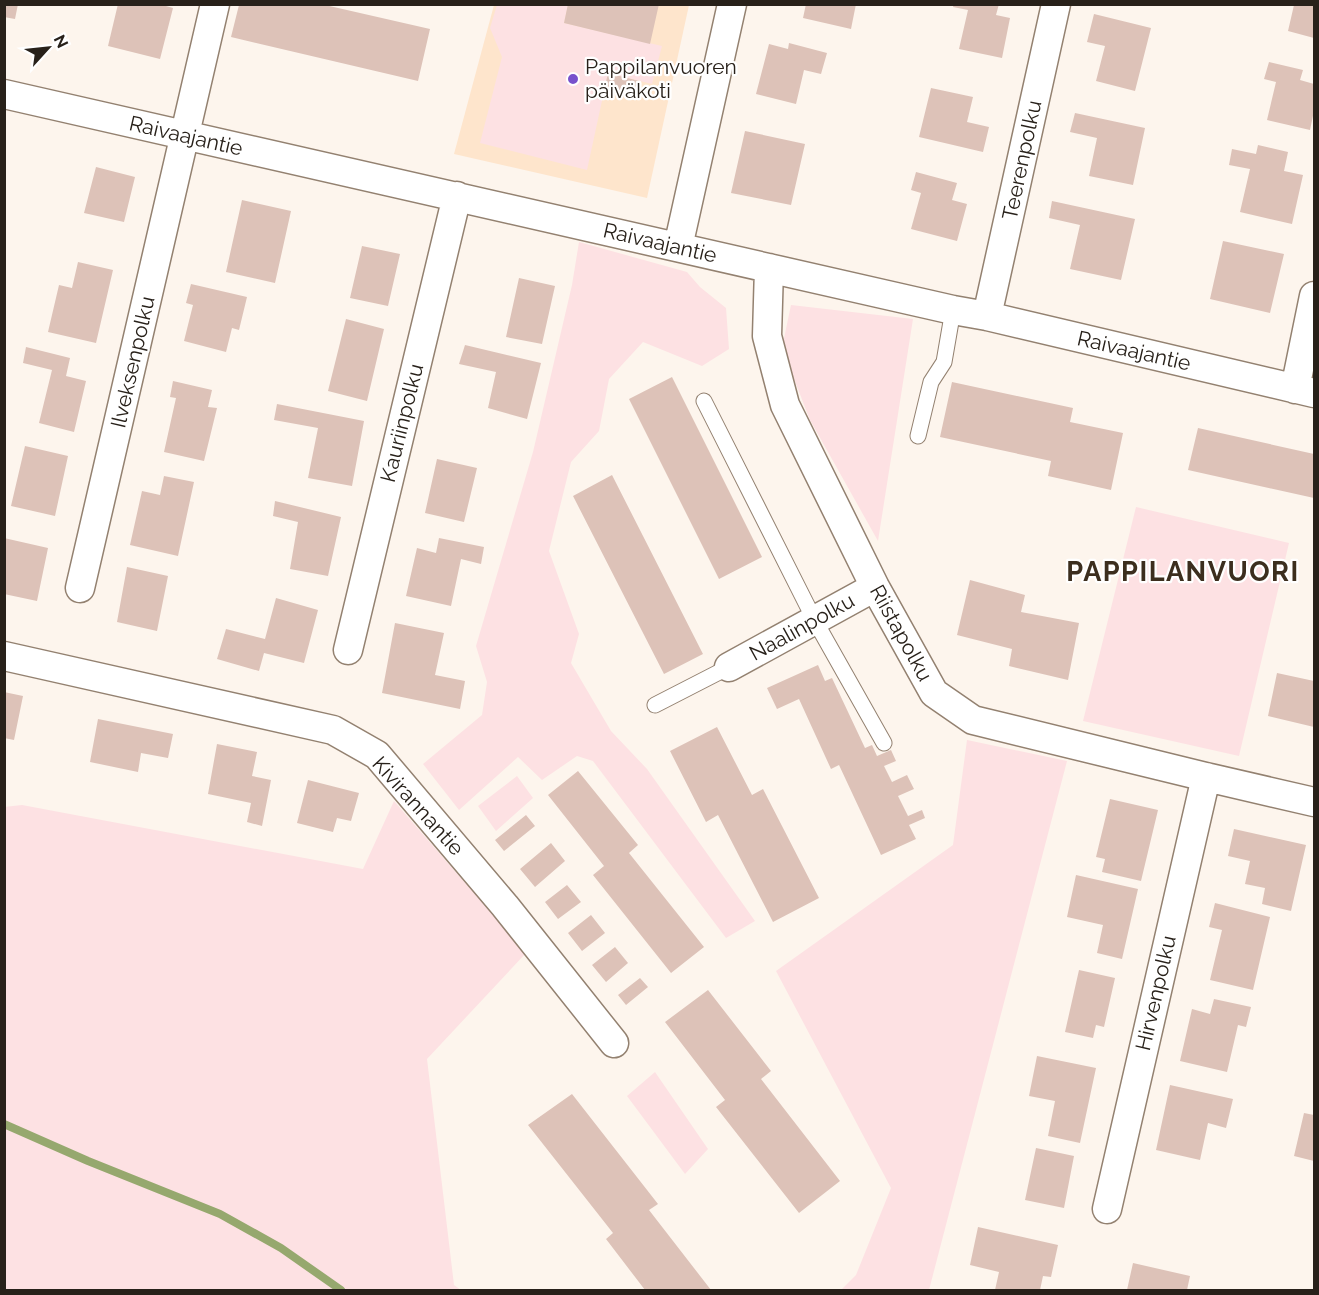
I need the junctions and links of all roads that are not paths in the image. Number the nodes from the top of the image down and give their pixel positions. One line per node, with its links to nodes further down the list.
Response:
1 (215, 4): 5 (street, Ilveksenpolku)
2 (732, 4): 7 (street)
3 (1056, 4): 11 (street, Teerenpolku)
4 (4, 94): 5 (street, Raivaajantie)
5 (186, 136): 6 (street, Raivaajantie); 16 (street, Ilveksenpolku)
6 (457, 196): 7 (street, Raivaajantie); 18 (street, Kauriinpolku)
7 (678, 247): 8 (street, Raivaajantie)
8 (769, 268): 10 (street, Raivaajantie); 15 (street, Riistapolku)
9 (1314, 296): 12 (street)
10 (953, 310): 11 (street, Raivaajantie); 14 (lane)
11 (987, 316): 12 (street, Raivaajantie)
12 (1305, 391)
13 (704, 401): 17 (lane)
14 (918, 436)
15 (875, 587): 17 (street, Naalinpolku); 23 (street, Riistapolku)
16 (80, 588)
17 (814, 619): 20 (street, Naalinpolku); 22 (lane)
18 (348, 650)
19 (4, 656): 25 (street, Kivirannantie)
20 (729, 667): 21 (lane)
21 (655, 705)
22 (884, 743)
23 (1206, 777): 24 (street, Riistapolku); 26 (street, Hirvenpolku)
24 (1314, 802)
25 (614, 1043)
26 (1107, 1209)

